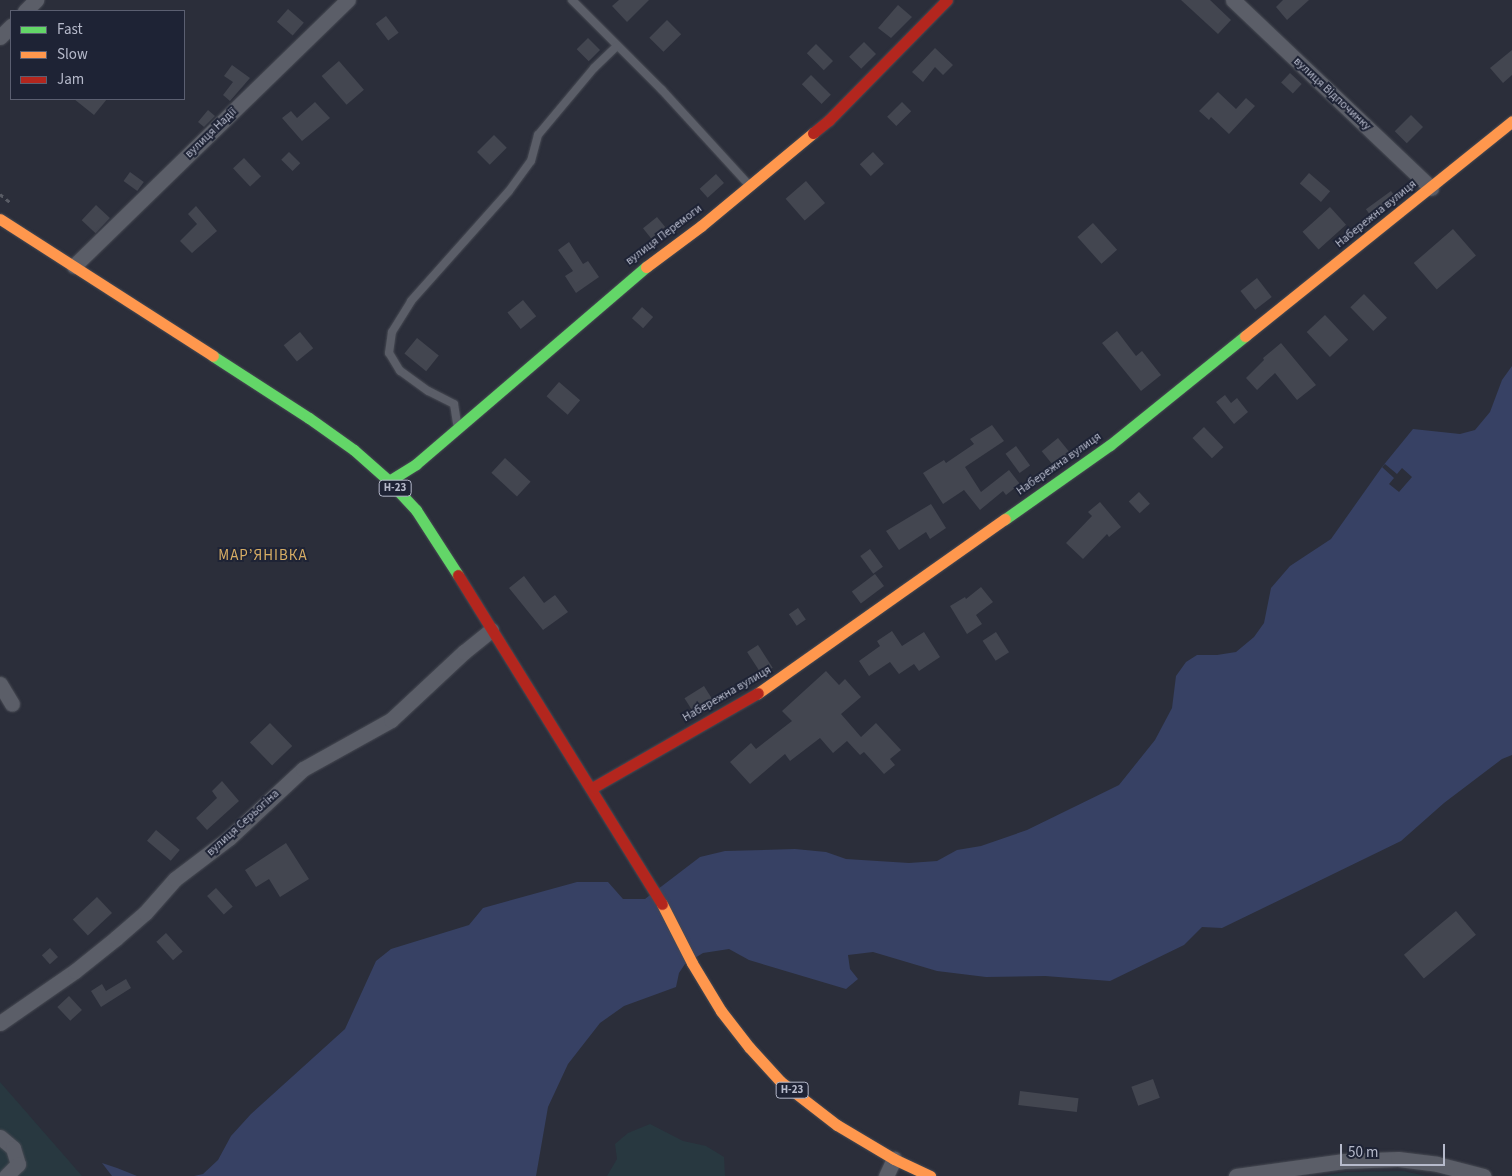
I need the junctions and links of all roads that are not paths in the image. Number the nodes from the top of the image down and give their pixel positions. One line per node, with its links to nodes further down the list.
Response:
1 (36, 0): 6 (street)
2 (348, 0): 14 (street, вулиця Надії)
3 (572, 0): 9 (lane)
4 (947, 0): 11 (street, вулиця Перемоги)
5 (1232, 0): 12 (street, вулиця Відпочинку)
6 (26, 10)
7 (10, 27): 8 (street)
8 (0, 37)
9 (617, 46): 11 (lane); 15 (lane)
10 (1512, 121): 12 (street, Набережна вулиця)
11 (750, 185): 15 (street, вулиця Перемоги)
12 (1432, 188): 20 (street, Набережна вулиця)
13 (0, 220): 14 (street, Н-23)
14 (74, 266): 16 (street, Н-23)
15 (458, 429): 16 (street, вулиця Перемоги)
16 (389, 482): 17 (street, Н-23)
17 (491, 630): 20 (street, Н-23); 21 (street, вулиця Серьогіна)
18 (0, 684): 19 (street)
19 (12, 704)
20 (592, 788): 23 (street, Н-23)
21 (0, 1023)
22 (0, 1137): 24 (street)
23 (894, 1158): 25 (street); 26 (street, Н-23)
24 (6, 1176)
25 (886, 1176)
26 (930, 1176)
27 (1236, 1176): 28 (street)
28 (1483, 1176)

